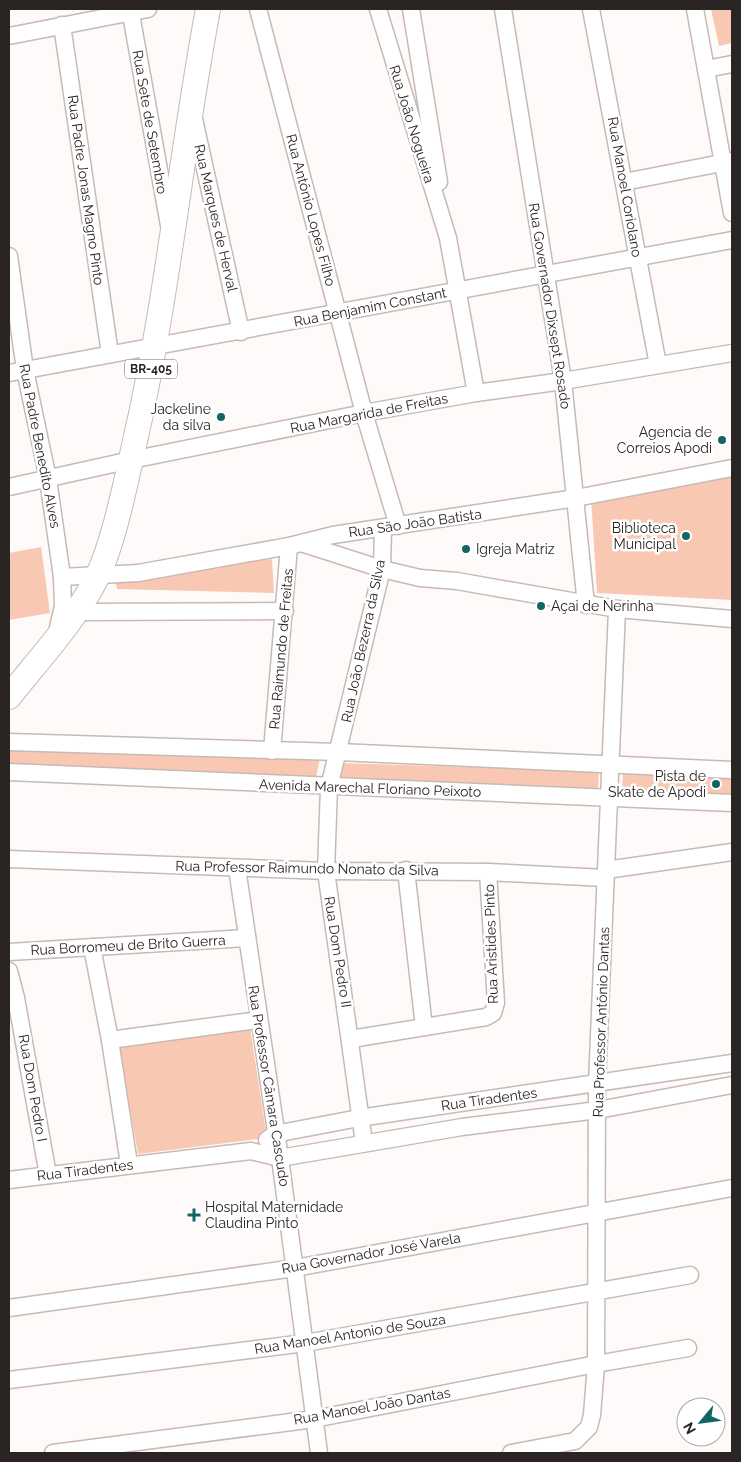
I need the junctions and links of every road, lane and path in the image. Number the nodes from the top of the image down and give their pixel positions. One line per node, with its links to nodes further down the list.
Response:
1 (148, 9): 9 (street)
2 (208, 9): 14 (highway, BR-405)
3 (258, 9): 25 (street, Rua Antônio Lopes Filho)
4 (378, 9): 19 (street, Rua João Nogueira)
5 (411, 9): 19 (street, Rua João Nogueira)
6 (503, 9): 23 (street, Rua Governador Dixsept Rosado)
7 (591, 9): 16 (street, Rua Manoel Coriolano)
8 (695, 9): 13 (street)
9 (131, 10): 10 (street); 18 (street, Rua Sete de Setembro)
10 (62, 25): 11 (street); 29 (street, Rua Padre Jonas Magno Pinto)
11 (9, 36)
12 (732, 64): 13 (street)
13 (706, 69): 15 (street)
14 (190, 104): 18 (highway, BR-405); 26 (street, Rua Marques de Herval)
15 (728, 162): 16 (street); 17 (street)
16 (624, 182): 22 (street, Rua Manoel Coriolano)
17 (732, 213)
18 (170, 235): 27 (highway, BR-405)
19 (448, 238): 24 (street, Rua João Nogueira)
20 (732, 240): 22 (street, Rua Benjamim Constant)
21 (9, 256): 31 (street, Rua Padre Benedito Alves)
22 (638, 259): 23 (street, Rua Benjamim Constant); 30 (street, Rua Manoel Coriolano)
23 (547, 274): 24 (street, Rua Benjamim Constant); 32 (street, Rua Governador Dixsept Rosado)
24 (456, 290): 25 (street, Rua Benjamim Constant); 33 (street, Rua João Nogueira)
25 (338, 312): 26 (street, Rua Benjamim Constant); 34 (street, Rua Antônio Lopes Filho)
26 (241, 332): 27 (street, Rua Benjamim Constant)
27 (155, 347): 29 (street, Rua Benjamim Constant); 35 (highway, BR-405)
28 (732, 353): 30 (street, Rua Margarida de Freitas)
29 (110, 354): 31 (street, Rua Benjamim Constant)
30 (658, 365): 32 (street, Rua Margarida de Freitas)
31 (17, 372): 37 (street, Rua Padre Benedito Alves)
32 (563, 381): 33 (street, Rua Margarida de Freitas); 39 (street, Rua Governador Dixsept Rosado)
33 (476, 393): 34 (street, Rua Margarida de Freitas)
34 (364, 413): 35 (street, Rua Margarida de Freitas); 40 (street, Rua Antônio Lopes Filho)
35 (131, 460): 37 (street, Rua Margarida de Freitas); 43 (highway, BR-405)
36 (732, 468): 39 (street, Rua São João Batista)
37 (48, 479): 38 (street, Rua Margarida de Freitas); 44 (street, Rua Padre Benedito Alves)
38 (9, 487)
39 (576, 498): 40 (street, Rua São João Batista); 45 (street, Rua Governador Dixsept Rosado)
40 (391, 527): 41 (street, Rua São João Batista); 42 (street, Rua João Bezerra da Silva)
41 (296, 545): 42 (street); 43 (street, Rua São João Batista); 47 (street, Rua Raimundo de Freitas)
42 (382, 569): 45 (street); 54 (street, Rua João Bezerra da Silva)
43 (97, 576): 44 (street, Rua São João Batista); 48 (highway, BR-405)
44 (62, 577): 50 (street, Rua Padre Benedito Alves)
45 (586, 605): 46 (street)
46 (617, 609): 49 (street); 55 (street, Rua Professor Antônio Dantas)
47 (284, 611): 48 (street); 53 (street, Rua Raimundo de Freitas)
48 (77, 612): 50 (highway, BR-405)
49 (732, 618)
50 (56, 636): 51 (highway, BR-405)
51 (9, 697)
52 (9, 742): 53 (street)
53 (272, 751): 54 (street)
54 (339, 752): 55 (street); 58 (street, Rua João Bezerra da Silva)
55 (611, 765): 56 (street); 59 (street, Rua Professor Antônio Dantas)
56 (732, 770)
57 (9, 772): 58 (street, Avenida Marechal Floriano Peixoto)
58 (329, 787): 59 (street, Avenida Marechal Floriano Peixoto); 65 (street, Rua Dom Pedro II)
59 (611, 797): 60 (street, Avenida Marechal Floriano Peixoto); 67 (street, Rua Professor Antônio Dantas)
60 (731, 807)
61 (732, 852): 67 (street, Rua Professor Raimundo Nonato da Silva)
62 (9, 859): 63 (street, Rua Professor Raimundo Nonato da Silva)
63 (237, 868): 65 (street, Rua Professor Raimundo Nonato da Silva); 68 (street, Rua Professor Câmara Cascudo)
64 (406, 870): 65 (street, Rua Professor Raimundo Nonato da Silva); 66 (street, Rua Professor Raimundo Nonato da Silva); 73 (street)
65 (326, 871): 74 (street, Rua Dom Pedro II)
66 (488, 872): 67 (street, Rua Professor Raimundo Nonato da Silva); 73 (street, Rua Aristides Pinto)
67 (605, 874): 77 (street, Rua Professor Antônio Dantas)
68 (247, 938): 69 (street, Rua Borromeu de Brito Guerra); 72 (street, Rua Professor Câmara Cascudo)
69 (92, 947): 70 (street, Rua Borromeu de Brito Guerra); 75 (street)
70 (9, 952)
71 (9, 971): 88 (street, Rua Dom Pedro I)
72 (258, 1020): 75 (street); 83 (street, Rua Professor Câmara Cascudo)
73 (424, 1027): 74 (street)
74 (351, 1039): 81 (street, Rua Dom Pedro II)
75 (110, 1040): 87 (street)
76 (732, 1064): 77 (street, Rua Tiradentes)
77 (598, 1084): 79 (street, Rua Tiradentes); 80 (street, Rua Professor Antônio Dantas)
78 (732, 1085): 80 (street, Rua Tiradentes)
79 (457, 1104): 81 (street, Rua Tiradentes); 82 (street)
80 (598, 1110): 82 (street, Rua Tiradentes); 91 (street, Rua Professor Antônio Dantas)
81 (359, 1118): 83 (street, Rua Tiradentes); 84 (street, Rua Dom Pedro II)
82 (462, 1127): 84 (street, Rua Tiradentes)
83 (275, 1134): 85 (street, Rua Tiradentes); 86 (street, Rua Professor Câmara Cascudo)
84 (364, 1143): 86 (street, Rua Tiradentes)
85 (251, 1151): 86 (street, Rua Tiradentes); 87 (street, Rua Tiradentes)
86 (280, 1158): 92 (street, Rua Professor Câmara Cascudo)
87 (129, 1164): 88 (street, Rua Tiradentes)
88 (48, 1175): 89 (street, Rua Tiradentes)
89 (9, 1180)
90 (732, 1188): 91 (street, Rua Governador José Varela)
91 (596, 1211): 92 (street, Rua Governador José Varela); 94 (street, Rua Professor Antônio Dantas)
92 (295, 1268): 95 (street, Rua Governador José Varela); 96 (street, Rua Professor Câmara Cascudo)
93 (690, 1275): 94 (street, Rua Manoel Antonio de Souza)
94 (595, 1292): 96 (street, Rua Manoel Antonio de Souza); 98 (street, Rua Professor Antônio Dantas)
95 (9, 1308)
96 (305, 1343): 99 (street, Rua Manoel Antonio de Souza); 100 (street, Rua Professor Câmara Cascudo)
97 (688, 1348): 98 (street, Rua Manoel João Dantas)
98 (596, 1364): 100 (street, Rua Manoel João Dantas); 104 (street, Rua Professor Antônio Dantas)
99 (9, 1380)
100 (314, 1418): 101 (street, Rua Manoel João Dantas); 103 (street, Rua Professor Câmara Cascudo)
101 (78, 1451): 102 (street, Rua Manoel João Dantas)
102 (53, 1453)
103 (318, 1453)
104 (512, 1453)

